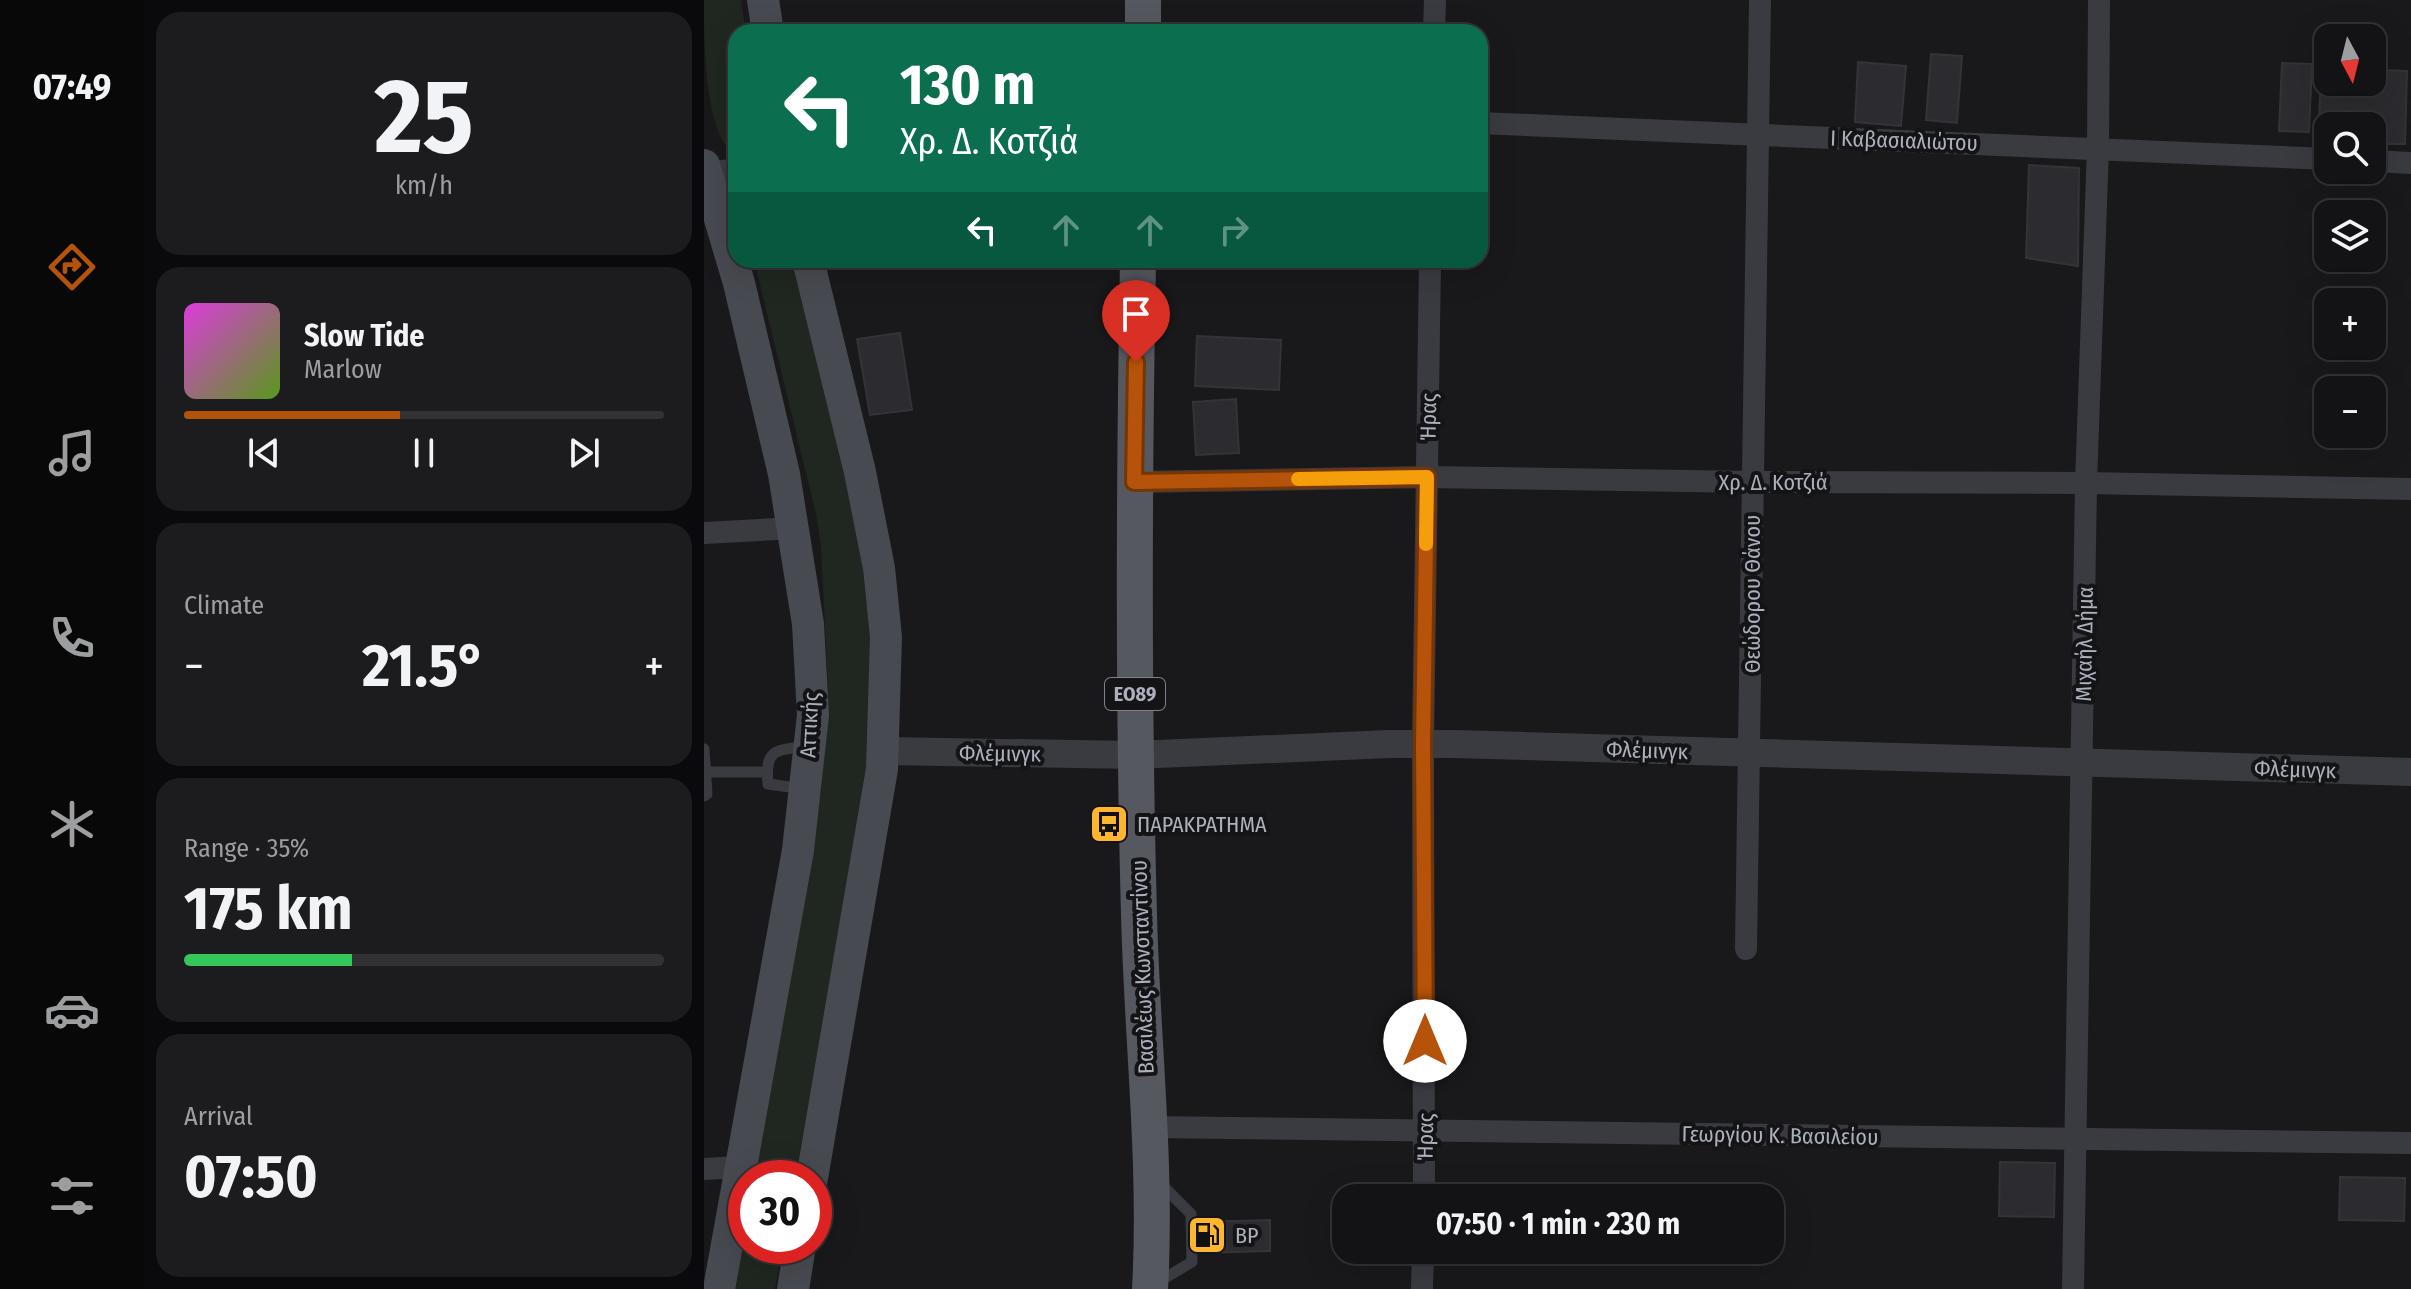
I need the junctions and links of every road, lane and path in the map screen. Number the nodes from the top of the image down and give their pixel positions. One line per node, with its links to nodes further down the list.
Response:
1 (763, 0): 6 (main road)
2 (1143, 0): 7 (main road)
3 (1435, 0): 8 (street)
4 (1760, 0): 10 (street, Θεώδορου Θάνου)
5 (2099, 0): 11 (street, Μιχαήλ Δήμα)
6 (767, 24)
7 (1143, 24)
8 (1434, 24)
9 (1488, 123): 10 (street, Ι Καβασιαλιώτου)
10 (1757, 134): 11 (street, Ι Καβασιαλιώτου); 23 (street, Θεώδορου Θάνου)
11 (2098, 148): 12 (street, Ι Καβασιαλιώτου); 24 (street, Μιχαήλ Δήμα)
12 (2314, 158)
13 (2386, 162): 14 (street)
14 (2411, 163)
15 (713, 170): 16 (main road, Αττικής)
16 (728, 235)
17 (736, 268): 26 (main road, Αττικής)
18 (810, 268): 31 (main road)
19 (1138, 268): 22 (main road, Βασιλέως Κωνσταντίνου / ΕΟ89)
20 (1430, 268): 21 (street, Ήρας)
21 (1427, 477): 22 (street, Χρ. Δ. Κοτζιά); 23 (street, Χρ. Δ. Κοτζιά); 28 (street, Ήρας)
22 (1134, 482): 33 (main road, Βασιλέως Κωνσταντίνου / ΕΟ89)
23 (1753, 482): 24 (street, Χρ. Δ. Κοτζιά); 32 (street, Θεώδορου Θάνου)
24 (2086, 483): 25 (street, Χρ. Δ. Κοτζιά); 34 (street, Μιχαήλ Δήμα)
25 (2411, 489)
26 (794, 528): 27 (street); 29 (main road, Αττικής)
27 (704, 533)
28 (1423, 744): 32 (street, Φλέμινγκ); 33 (street, Φλέμινγκ); 42 (street, Ήρας)
29 (809, 745): 36 (lane); 38 (main road, Αττικής)
30 (704, 749): 35 (lane)
31 (884, 751): 33 (street, Φλέμινγκ); 46 (main road)
32 (1751, 753): 34 (street, Φλέμινγκ); 40 (street, Θεώδορου Θάνου)
33 (1135, 755): 41 (main road, Βασιλέως Κωνσταντίνου / ΕΟ89)
34 (2082, 763): 37 (street, Φλέμινγκ); 43 (street, Μιχαήλ Δήμα)
35 (707, 772): 36 (lane); 39 (lane)
36 (767, 772): 38 (lane)
37 (2411, 772)
38 (804, 789): 45 (main road, Αττικής)
39 (704, 796)
40 (1746, 949)
41 (1149, 1127): 42 (street, Γεωργίου Κ. Βασιλείου); 53 (main road, Βασιλέως Κωνσταντίνου / ΕΟ89)
42 (1426, 1131): 43 (street, Γεωργίου Κ. Βασιλείου); 49 (street, Ήρας)
43 (2075, 1139): 44 (street, Γεωργίου Κ. Βασιλείου); 57 (street, Μιχαήλ Δήμα)
44 (2411, 1143)
45 (740, 1160)
46 (815, 1160)
47 (728, 1168): 48 (street)
48 (704, 1169)
49 (1424, 1184)
50 (728, 1234): 54 (main road, Αττικής)
51 (797, 1264): 55 (main road)
52 (1423, 1264): 56 (street)
53 (1150, 1288)
54 (719, 1289)
55 (793, 1289)
56 (1422, 1289)
57 (2073, 1289)

